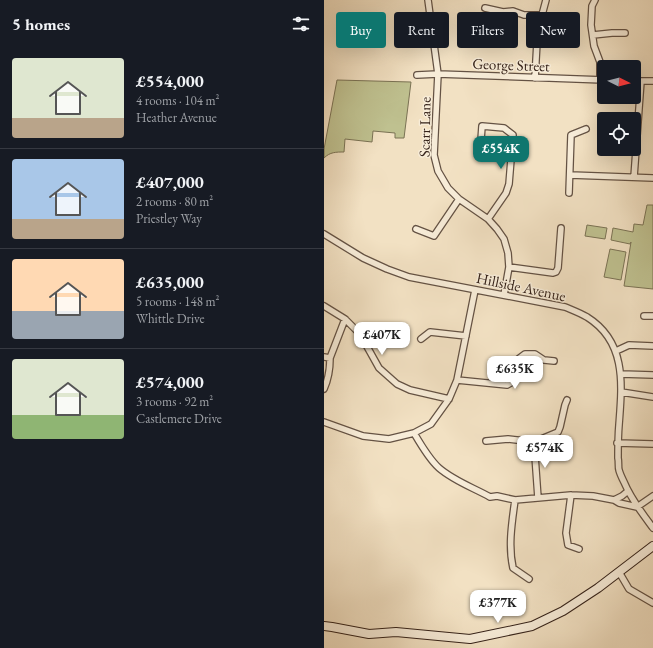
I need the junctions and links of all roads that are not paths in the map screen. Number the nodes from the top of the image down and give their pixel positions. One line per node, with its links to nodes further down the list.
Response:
1 (428, 0): 11 (street, Scarr Lane)
2 (546, 0): 5 (street)
3 (595, 0): 8 (street)
4 (485, 8): 6 (street)
5 (543, 12)
6 (526, 15)
7 (625, 33): 8 (street)
8 (593, 35): 10 (street)
9 (537, 48): 13 (street)
10 (599, 60)
11 (438, 74): 12 (street, George Street); 13 (street, George Street); 24 (street, Scarr Lane)
12 (417, 75)
13 (535, 78): 14 (street, George Street)
14 (597, 80)
15 (641, 81): 16 (street)
16 (653, 81)
17 (639, 104): 21 (street)
18 (586, 129): 20 (street)
19 (481, 140): 25 (street)
20 (570, 174): 21 (street); 23 (street)
21 (634, 177): 22 (street)
22 (653, 178)
23 (569, 193)
24 (460, 199): 25 (street, Scarr Lane); 27 (street)
25 (488, 219): 29 (street, Scarr Lane)
26 (561, 228): 29 (street)
27 (416, 229)
28 (324, 234): 30 (street, Hillside Avenue)
29 (509, 267): 31 (street, Scarr Lane)
30 (475, 290): 31 (street, Hillside Avenue); 36 (street)
31 (504, 295): 39 (street, Hillside Avenue)
32 (324, 306): 35 (street)
33 (644, 316): 34 (street)
34 (653, 316)
35 (344, 319): 40 (street); 48 (street)
36 (466, 336): 37 (street); 44 (street)
37 (421, 339)
38 (653, 346): 39 (street)
39 (616, 351): 42 (street, Hillside Avenue)
40 (327, 358): 45 (street)
41 (554, 361): 44 (street)
42 (621, 374): 43 (street); 46 (street, Hillside Avenue)
43 (653, 375)
44 (457, 380): 48 (street)
45 (324, 389)
46 (621, 392): 47 (street); 54 (street, Hillside Avenue)
47 (653, 397)
48 (449, 399): 51 (street)
49 (567, 400): 53 (street)
50 (324, 422): 51 (street)
51 (414, 433): 60 (street)
52 (486, 442): 53 (street)
53 (534, 442): 59 (street)
54 (617, 443): 55 (street); 56 (street, Hillside Avenue)
55 (653, 444)
56 (628, 491): 61 (street); 62 (street, Hillside Avenue)
57 (571, 495): 59 (street); 61 (street); 65 (street)
58 (653, 496): 62 (street)
59 (538, 498): 60 (street)
60 (515, 500): 67 (street)
61 (614, 500): 62 (street)
62 (637, 507): 63 (street, Hillside Avenue)
63 (653, 528)
64 (653, 546): 66 (main road)
65 (580, 550)
66 (619, 572): 68 (street); 69 (main road)
67 (529, 579)
68 (653, 603)
69 (324, 626)

